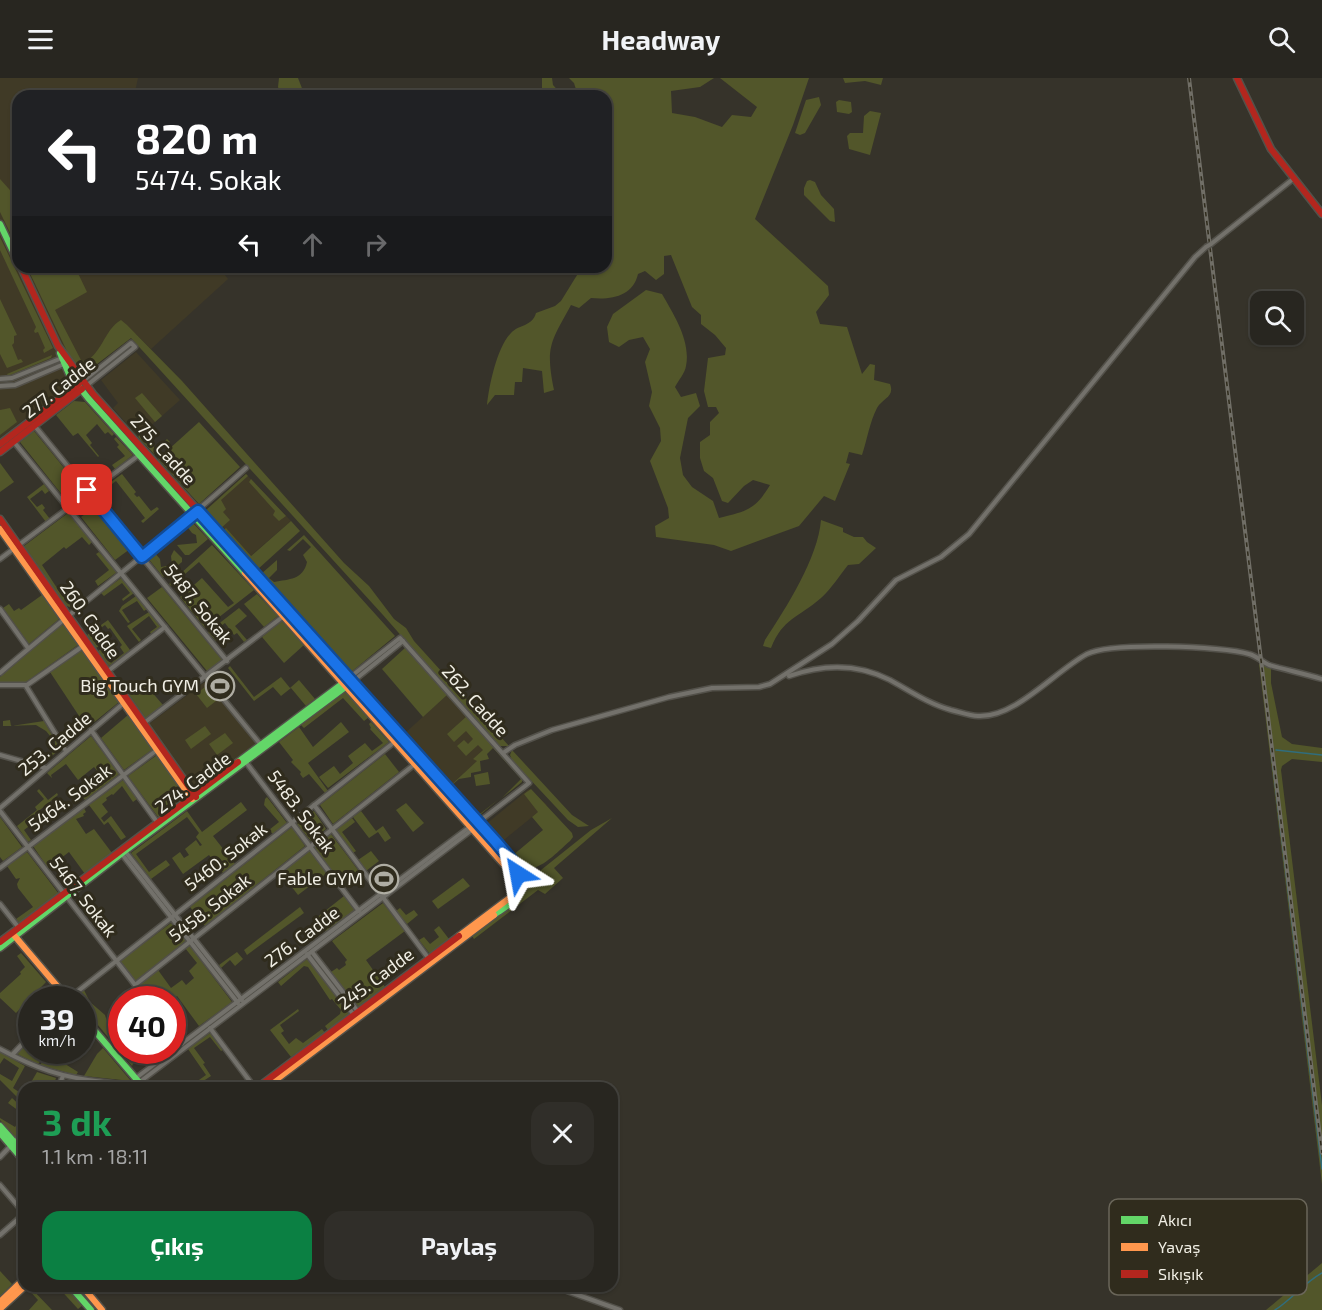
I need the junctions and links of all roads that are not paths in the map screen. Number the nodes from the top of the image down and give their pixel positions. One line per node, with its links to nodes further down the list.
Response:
1 (1237, 78): 2 (street)
2 (1293, 179): 3 (street); 40 (street)
3 (1322, 214)
4 (0, 224): 5 (street)
5 (12, 249)
6 (24, 273): 7 (street)
7 (58, 346): 8 (street); 11 (street)
8 (63, 361): 10 (street); 11 (street); 13 (street)
9 (0, 379): 10 (street)
10 (6, 379): 13 (street)
11 (82, 385): 11 (street, 277. Cadde); 14 (street, 277. Cadde); 16 (street, 277. Cadde); 18 (street, 275. Cadde); 22 (street, 275. Cadde)
12 (0, 386): 13 (street)
13 (9, 386)
14 (34, 425): 15 (street, 277. Cadde); 20 (street, 5487. Sokak)
15 (14, 441): 17 (street, 277. Cadde); 21 (street)
16 (0, 444)
17 (0, 452)
18 (139, 455): 20 (street); 22 (street, 275. Cadde)
19 (246, 468): 22 (street)
20 (89, 493): 21 (street); 26 (street, 5487. Sokak)
21 (69, 509): 25 (street); 28 (street)
22 (195, 513): 26 (street); 30 (street, 275. Cadde)
23 (0, 519): 25 (street, 260. Cadde)
24 (0, 529): 25 (street, 260. Cadde)
25 (17, 548): 27 (street); 31 (street, 260. Cadde)
26 (142, 557): 28 (street); 36 (street, 5487. Sokak)
27 (0, 559)
28 (121, 573): 31 (street); 32 (street)
29 (0, 609): 35 (street)
30 (286, 614): 36 (street); 42 (street, 275. Cadde)
31 (65, 616): 34 (street, 260. Cadde); 35 (street); 37 (street, 260. Cadde)
32 (165, 627): 37 (street); 39 (street)
33 (402, 639): 42 (street, 274. Cadde); 52 (street, 262. Cadde)
34 (83, 646): 44 (street); 45 (street, 260. Cadde)
35 (28, 648): 38 (street)
36 (227, 661): 39 (street)
37 (108, 671): 45 (street, 260. Cadde)
38 (0, 673)
39 (206, 677): 46 (street); 49 (street)
40 (782, 678): 41 (street); 52 (street)
41 (1322, 679)
42 (348, 682): 48 (street, 275. Cadde); 49 (street, 274. Cadde); 54 (street, 274. Cadde)
43 (0, 686): 44 (street)
44 (26, 686): 51 (street)
45 (126, 701): 46 (street, 260. Cadde); 47 (street, 253. Cadde); 50 (street, 260. Cadde)
46 (144, 723): 59 (street, 260. Cadde)
47 (91, 730): 51 (street, 253. Cadde); 57 (street)
48 (398, 739): 55 (street, 275. Cadde); 60 (street, 5460. Sokak); 64 (street, 275. Cadde)
49 (261, 745): 54 (street, 274. Cadde)
50 (157, 750): 57 (street, 5464. Sokak); 59 (street, 260. Cadde)
51 (66, 751): 56 (street, 253. Cadde)
52 (503, 753): 58 (street, 262. Cadde)
53 (0, 755): 56 (street)
54 (244, 760): 59 (street, 274. Cadde); 63 (street, 5483. Sokak)
55 (415, 764): 64 (street, 275. Cadde); 65 (street, 5458. Sokak)
56 (47, 768): 61 (street, 253. Cadde)
57 (124, 775): 62 (street); 67 (street, 5464. Sokak)
58 (529, 783): 64 (street, 276. Cadde)
59 (194, 798): 62 (street); 68 (street, 274. Cadde)
60 (314, 805): 63 (street, 5460. Sokak); 65 (street)
61 (0, 810): 67 (street, 5467. Sokak)
62 (157, 822): 68 (street)
63 (292, 823): 66 (street, 5483. Sokak); 75 (street, 5460. Sokak)
64 (476, 825): 70 (street, 275. Cadde); 72 (street, 276. Cadde)
65 (332, 830): 66 (street, 5458. Sokak); 72 (street)
66 (310, 846): 74 (street, 5483. Sokak); 78 (street, 5458. Sokak)
67 (27, 847): 69 (street, 5464. Sokak); 71 (street, 5467. Sokak)
68 (122, 851): 71 (street, 274. Cadde); 75 (street)
69 (0, 868)
70 (515, 894): 82 (street, 245. Cadde)
71 (64, 895): 76 (street, 274. Cadde); 77 (street, 274. Cadde); 83 (street, 5467. Sokak)
72 (382, 897): 74 (street, 276. Cadde); 81 (street, 276. Cadde); 82 (street)
73 (0, 904): 76 (street)
74 (359, 911): 81 (street, 276. Cadde)
75 (173, 916): 78 (street); 83 (street, 5460. Sokak)
76 (19, 928): 77 (street, 274. Cadde)
77 (14, 934): 79 (street, 274. Cadde); 80 (street, 274. Cadde); 85 (street)
78 (192, 940): 84 (street, 5458. Sokak); 87 (street)
79 (0, 942)
80 (0, 948)
81 (309, 952): 87 (street, 276. Cadde); 88 (street)
82 (430, 960): 88 (street, 245. Cadde)
83 (116, 961): 84 (street, 5467. Sokak); 86 (street, 5460. Sokak)
84 (135, 985)
85 (57, 986)
86 (84, 986)
87 (241, 1002): 89 (street, 276. Cadde); 91 (street, 276. Cadde)
88 (358, 1015): 101 (street, 245. Cadde); 102 (street, 245. Cadde)
89 (210, 1028): 99 (street, 276. Cadde); 100 (street)
90 (96, 1032): 99 (street)
91 (186, 1041)
92 (0, 1049): 94 (street)
93 (18, 1049): 94 (street)
94 (12, 1055): 96 (street)
95 (160, 1064): 99 (street, 276. Cadde)
96 (63, 1076): 97 (street); 98 (street)
97 (60, 1082)
98 (103, 1082)
99 (140, 1082)
100 (251, 1082)
101 (264, 1082)
102 (273, 1082)
103 (0, 1126): 106 (street)
104 (0, 1133): 106 (street)
105 (18, 1138): 106 (street)
106 (13, 1144): 107 (street); 108 (street); 109 (street)
107 (18, 1148)
108 (18, 1152)
109 (0, 1157)
110 (0, 1185): 111 (street)
111 (18, 1207)
112 (18, 1219): 113 (street)
113 (0, 1235)
114 (18, 1285): 119 (street)
115 (19, 1292): 120 (street)
116 (75, 1292): 121 (street)
117 (87, 1292): 122 (street)
118 (570, 1292): 123 (street)
119 (0, 1302)
120 (0, 1310)
121 (91, 1310)
122 (102, 1310)
123 (620, 1310)

